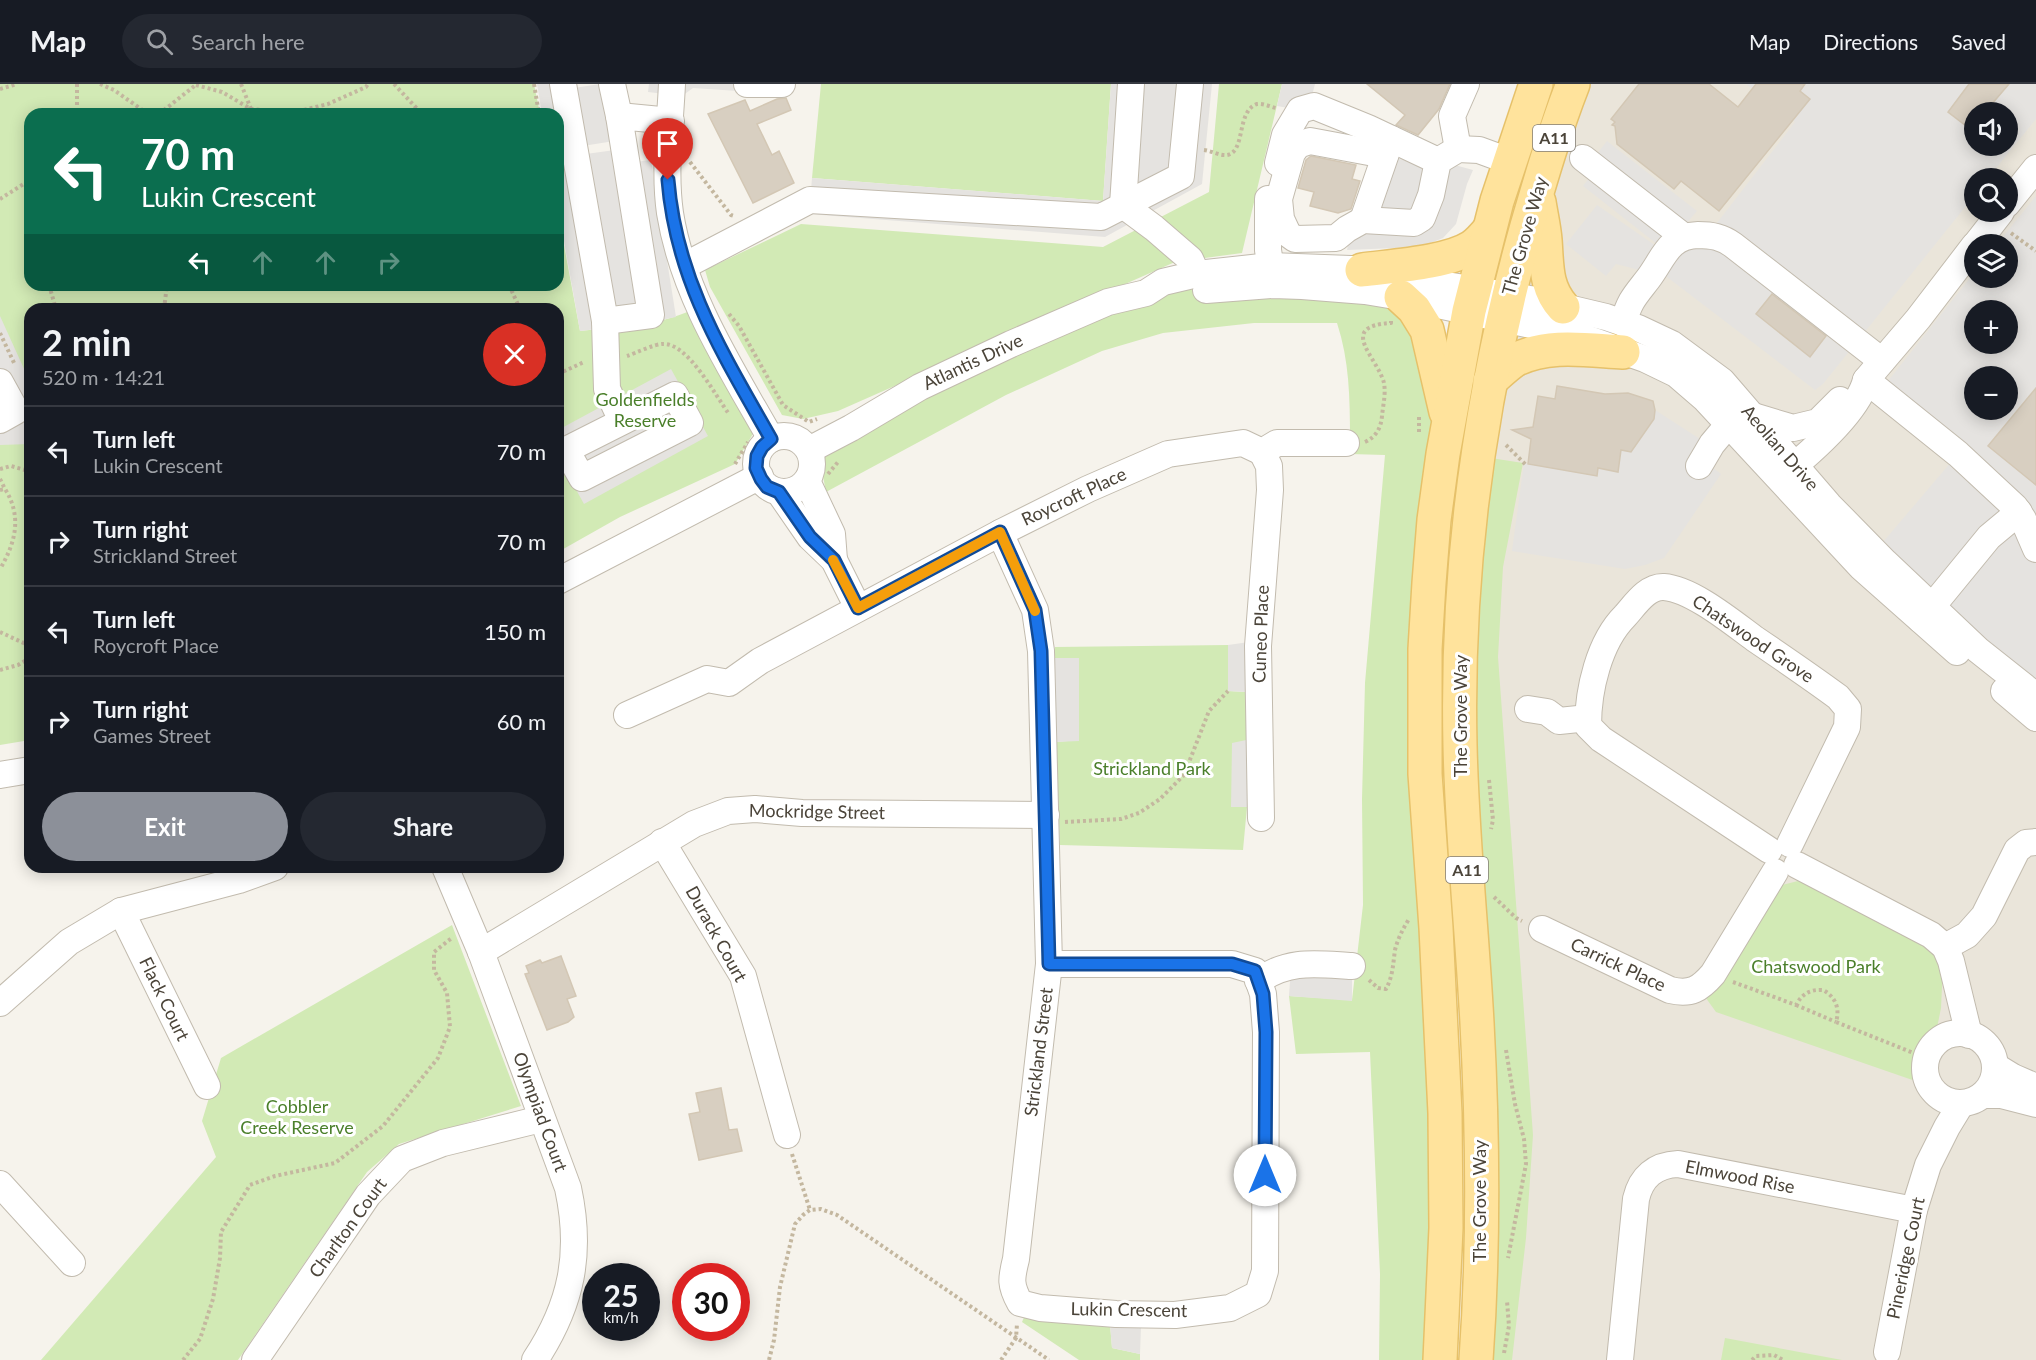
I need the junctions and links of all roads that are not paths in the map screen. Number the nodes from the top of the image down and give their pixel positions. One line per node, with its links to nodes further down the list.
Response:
1 (563, 84): 37 (street)
2 (612, 84): 12 (street)
3 (672, 84): 13 (street)
4 (747, 84): 5 (street)
5 (782, 84)
6 (1131, 84): 21 (street)
7 (1190, 84): 21 (street)
8 (1467, 84): 15 (street)
9 (1573, 84): 20 (main road, The Grove Way / A11)
10 (1533, 85): 17 (main road, The Grove Way / A11)
11 (1312, 96): 14 (street); 31 (street)
12 (619, 116): 13 (street); 37 (street)
13 (670, 121): 28 (street)
14 (1380, 148): 15 (street); 23 (street); 23 (street)
15 (1448, 155): 17 (street); 23 (street)
16 (1583, 158): 26 (street)
17 (1509, 161): 24 (main road, The Grove Way / A11)
18 (2036, 168): 19 (street)
19 (2018, 190)
20 (1537, 192): 34 (main road, The Grove Way / A11); 35 (main road)
21 (1123, 205): 28 (street); 30 (street)
22 (1993, 222): 25 (street)
23 (1355, 225)
24 (1489, 230): 29 (main road); 33 (main road, The Grove Way / A11)
25 (1984, 234)
26 (1683, 236): 38 (street); 39 (street)
27 (1964, 259): 39 (street)
28 (684, 266): 47 (street)
29 (1362, 270): 31 (street, Atlantis Drive); 33 (street, Atlantis Drive)
30 (1197, 274): 31 (street, Atlantis Drive); 32 (street, Atlantis Drive)
31 (1272, 275): 32 (street, Atlantis Drive); 36 (street, Atlantis Drive)
32 (1146, 293): 49 (street, Atlantis Drive)
33 (1471, 301): 34 (street, Aeolian Drive); 36 (street, Atlantis Drive); 44 (main road, The Grove Way / A11)
34 (1505, 306): 35 (street, Aeolian Drive); 38 (street, Aeolian Drive); 40 (main road, The Grove Way / A11)
35 (1563, 307): 38 (street, Aeolian Drive)
36 (1396, 308): 44 (main road)
37 (605, 321): 46 (street)
38 (1623, 337): 40 (main road); 43 (street, Aeolian Drive)
39 (1882, 361): 41 (street)
40 (1490, 381): 102 (main road, The Grove Way / A11)
41 (1866, 381): 43 (street); 52 (street); 56 (street)
42 (0, 382): 45 (street)
43 (1742, 415): 51 (street); 52 (street, Aeolian Drive)
44 (1434, 416): 101 (main road, The Grove Way / A11)
45 (0, 420)
46 (622, 421)
47 (771, 439): 49 (street); 53 (street)
48 (1346, 443): 50 (street)
49 (809, 450): 54 (street)
50 (1262, 452): 57 (street, Roycroft Place); 71 (street, Cuneo Place)
51 (1699, 466)
52 (1786, 472): 62 (street, Aeolian Drive)
53 (759, 476): 55 (street); 60 (street)
54 (811, 488): 55 (street); 59 (street)
55 (779, 492): 59 (street)
56 (2019, 512): 58 (street); 62 (street)
57 (1000, 532): 61 (street, Roycroft Place); 70 (street, Strickland Street)
58 (2036, 549)
59 (834, 560): 61 (street)
60 (564, 578)
61 (858, 608): 65 (street, Roycroft Place)
62 (1926, 614): 63 (street, Aeolian Drive); 67 (street, Aeolian Drive)
63 (2036, 696)
64 (1528, 710): 66 (street)
65 (627, 715)
66 (1588, 718): 74 (street); 74 (street, Chatswood Grove)
67 (2036, 718)
68 (24, 771): 69 (street)
69 (0, 775)
70 (1052, 819): 72 (street, Mockridge Street); 81 (street, Strickland Street)
71 (1261, 819)
72 (662, 842): 79 (street, Mockridge Street); 93 (street, Durack Court)
73 (2036, 842): 80 (street)
74 (1783, 858): 78 (street, Carrick Place); 80 (street)
75 (258, 873): 77 (street)
76 (448, 873): 79 (street, Olympiad Court)
77 (121, 911): 84 (street); 88 (street, Flack Court)
78 (1542, 929)
79 (481, 952): 92 (street, Olympiad Court)
80 (1948, 954): 85 (street); 86 (street)
81 (1049, 964): 83 (street); 97 (street, Strickland Street)
82 (1352, 966): 83 (street)
83 (1258, 981): 97 (street, Lukin Crescent)
84 (0, 1003)
85 (1970, 1035): 86 (street); 87 (street)
86 (1943, 1037): 90 (street)
87 (1995, 1066): 89 (street); 90 (street)
88 (207, 1086)
89 (2036, 1088)
90 (1961, 1098): 91 (street); 95 (street, Pineridge Court)
91 (2036, 1104)
92 (542, 1119): 99 (street, Charlton Court); 100 (street, Olympiad Court)
93 (787, 1135)
94 (0, 1184): 96 (street)
95 (1914, 1210): 98 (street, Pineridge Court); 103 (street, Elmwood Rise)
96 (72, 1263)
97 (1030, 1305)
98 (1887, 1352)
99 (255, 1360)
100 (535, 1360)
101 (1440, 1360)
102 (1476, 1360)
103 (1620, 1360)

